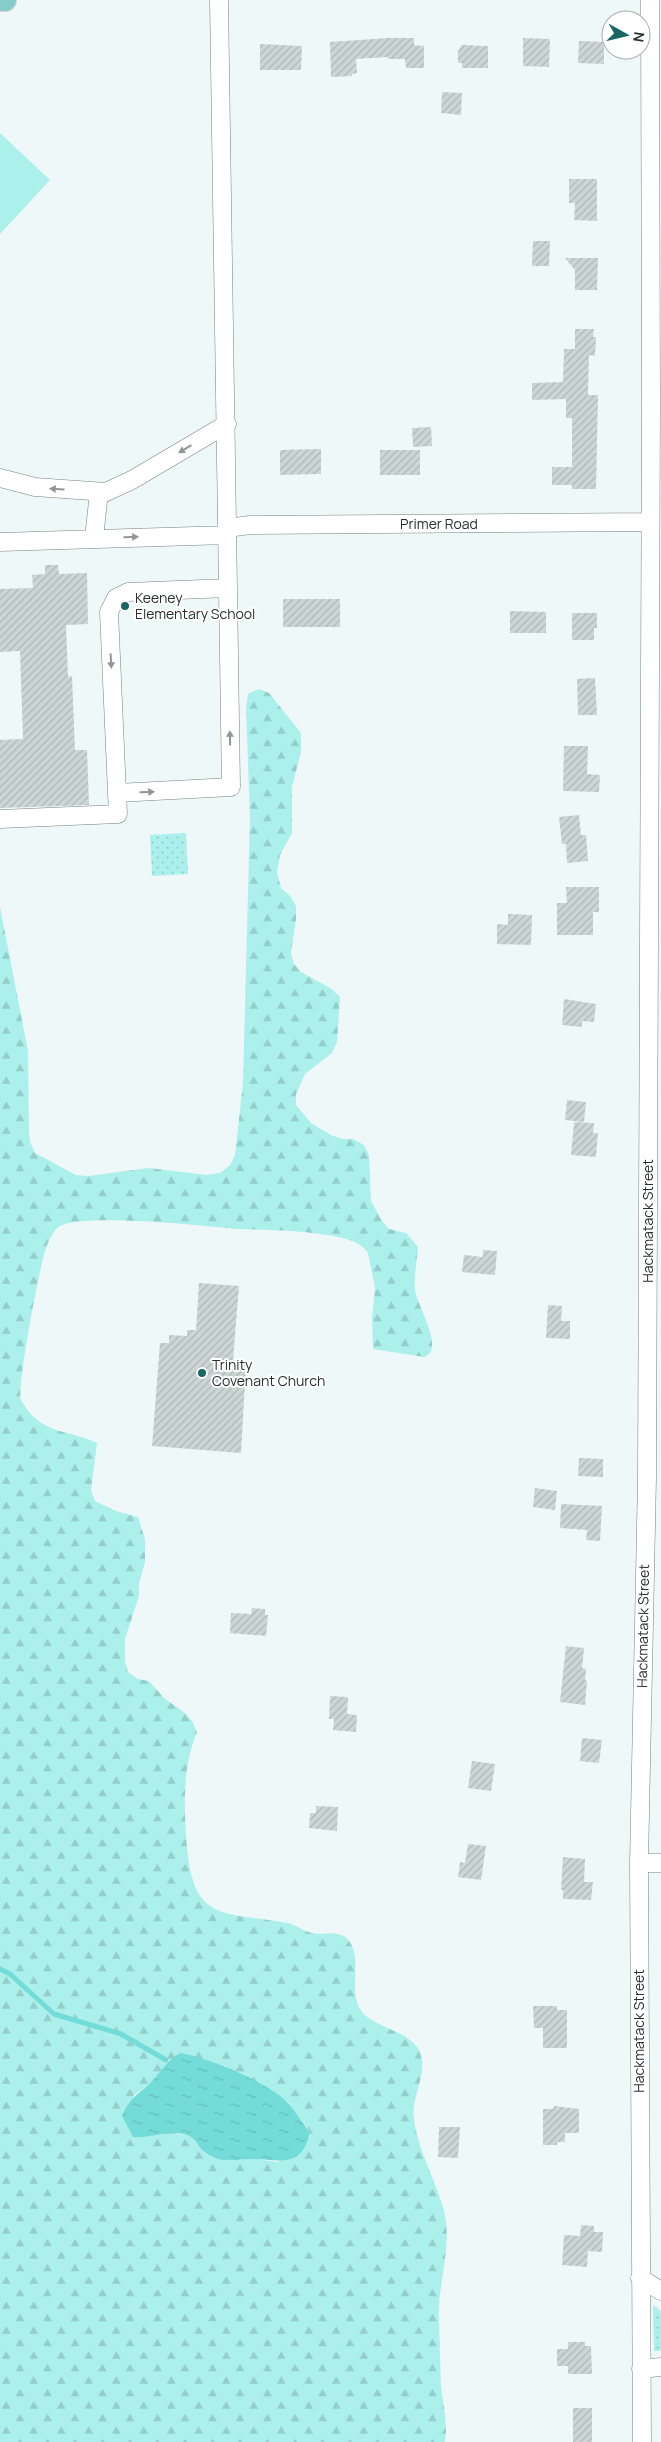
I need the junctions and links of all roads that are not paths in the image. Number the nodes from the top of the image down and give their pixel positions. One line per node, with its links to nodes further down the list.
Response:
1 (0, 0): 2 (main road)
2 (4, 0)
3 (220, 0): 6 (street)
4 (650, 0): 5 (street, Hackmatack Street)
5 (656, 404): 9 (street, Hackmatack Street)
6 (227, 424): 8 (street, one-way to 8); 10 (street)
7 (0, 478): 8 (street, one-way to 7)
8 (100, 492): 11 (street)
9 (650, 522): 10 (street, Primer Road); 16 (street, Hackmatack Street)
10 (227, 531): 11 (street, Primer Road, one-way to 10); 13 (street)
11 (94, 538): 12 (street, Primer Road)
12 (0, 542)
13 (228, 588): 14 (street, one-way to 14); 14 (street, one-way to 13)
14 (116, 793): 15 (street)
15 (0, 819)
16 (639, 1863): 17 (street); 18 (street, Hackmatack Street)
17 (661, 1863)
18 (640, 2278): 19 (street); 21 (street, Hackmatack Street)
19 (661, 2291)
20 (661, 2368): 21 (street)
21 (641, 2369): 22 (street, Hackmatack Street)
22 (642, 2442)

